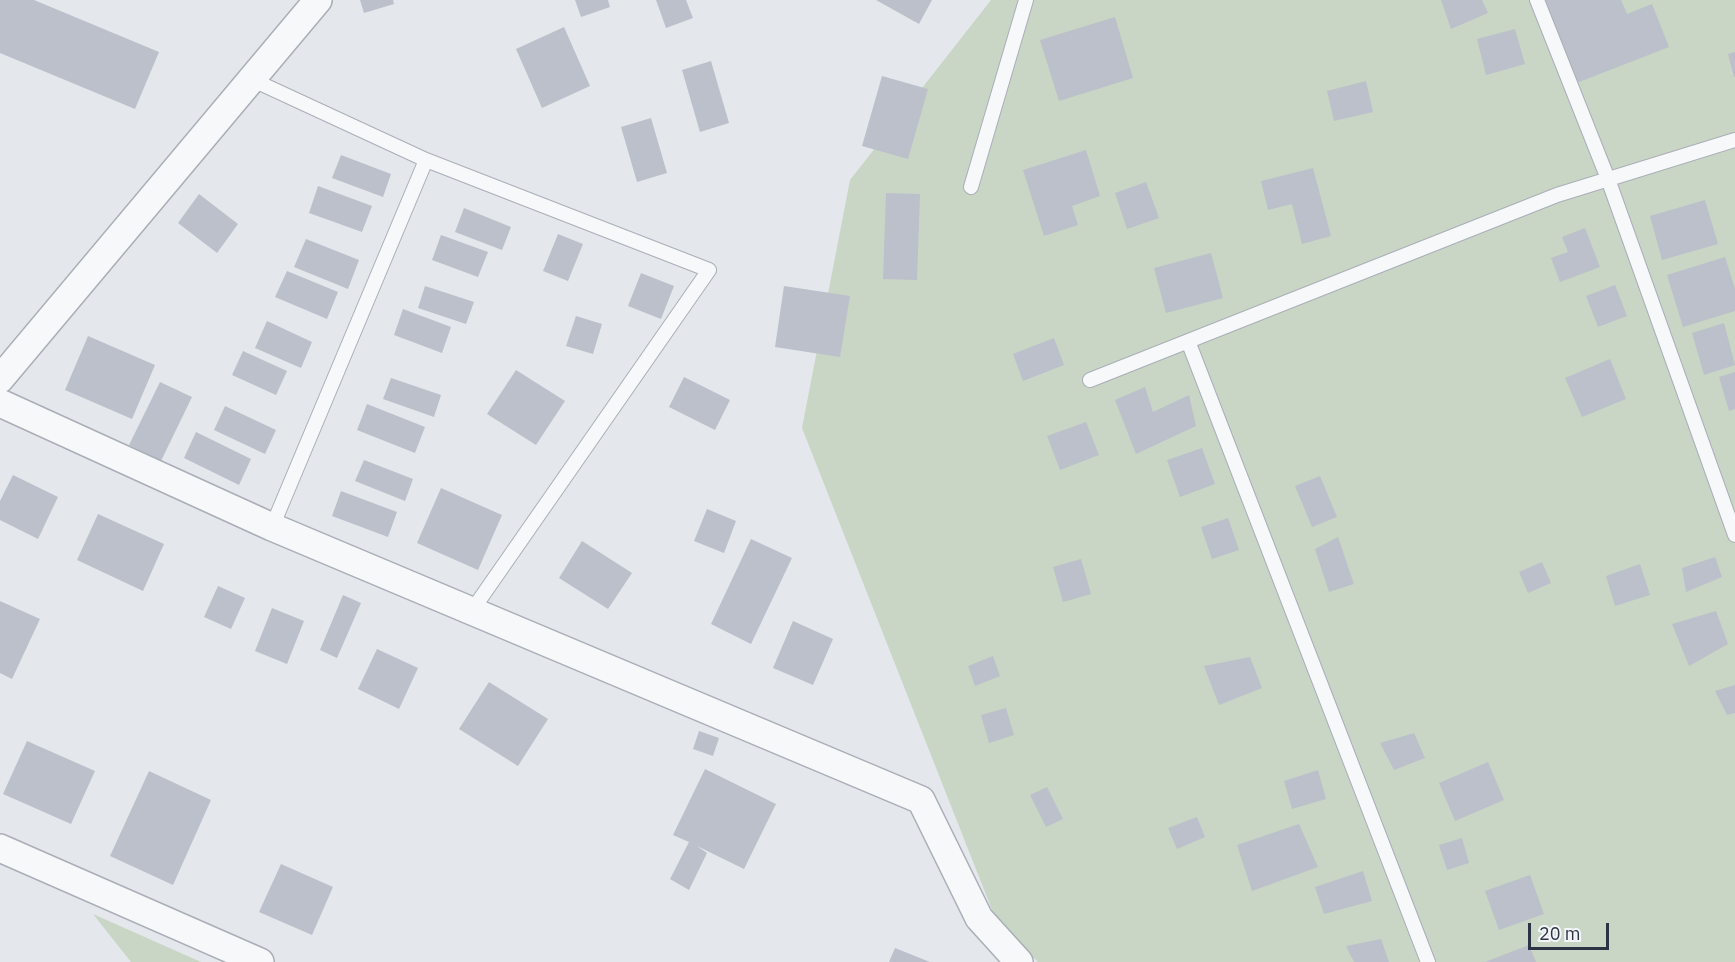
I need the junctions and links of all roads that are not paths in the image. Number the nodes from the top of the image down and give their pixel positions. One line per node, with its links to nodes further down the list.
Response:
1 (318, 0): 4 (street)
2 (1026, 0): 8 (lane)
3 (1537, 0): 7 (lane)
4 (253, 80): 6 (lane); 10 (street)
5 (1735, 140): 7 (lane)
6 (426, 160): 13 (lane); 15 (lane)
7 (1608, 179): 9 (lane); 14 (lane)
8 (971, 187)
9 (1188, 341): 11 (lane); 19 (lane)
10 (0, 379)
11 (1090, 380)
12 (0, 403): 13 (street)
13 (272, 527): 15 (street)
14 (1735, 535)
15 (471, 612): 18 (street)
16 (0, 848): 17 (street)
17 (260, 962)
18 (1018, 962)
19 (1428, 962)

